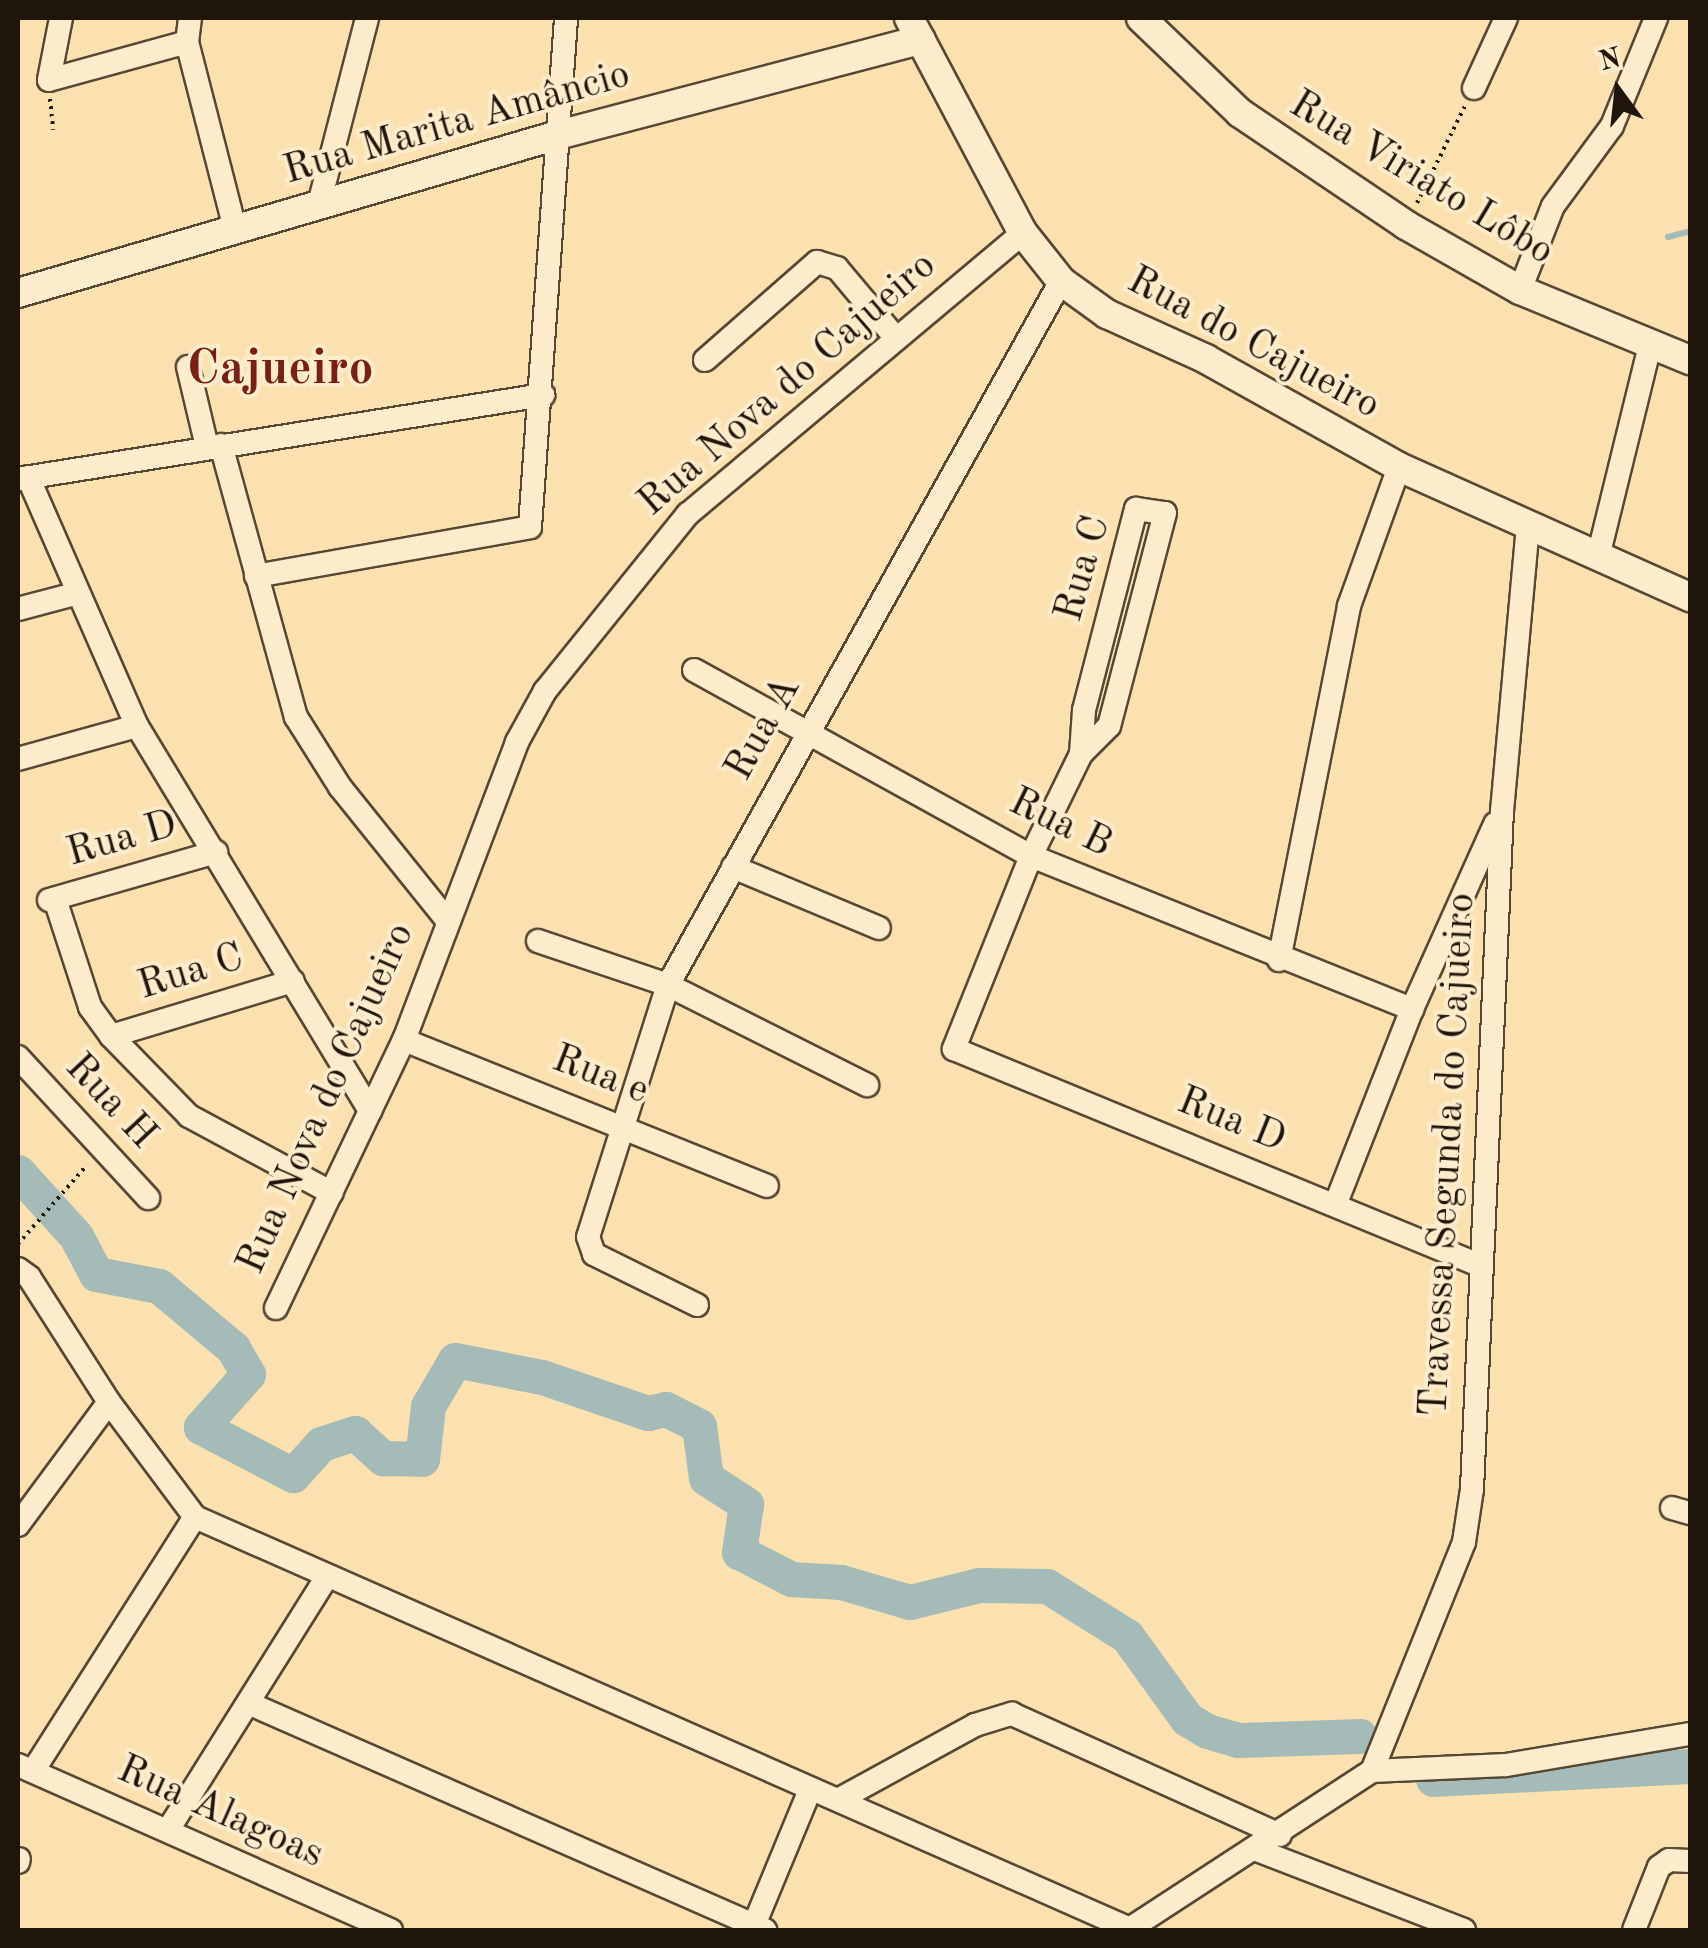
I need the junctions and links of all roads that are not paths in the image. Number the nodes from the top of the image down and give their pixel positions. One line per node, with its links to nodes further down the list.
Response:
1 (62, 18): 9 (street)
2 (190, 18): 9 (street)
3 (367, 18): 12 (street)
4 (566, 18): 11 (street)
5 (1141, 18): 16 (street, Rua Viriato Lôbo)
6 (1506, 18): 10 (street)
7 (1656, 18): 16 (street)
8 (915, 29): 11 (street, Rua Marita Amâncio); 14 (street, Rua do Cajueiro)
9 (187, 42): 13 (street)
10 (1474, 88)
11 (558, 134): 12 (street, Rua Marita Amâncio); 23 (street)
12 (319, 204): 13 (street, Rua Marita Amâncio)
13 (235, 230): 17 (street, Rua Marita Amâncio)
14 (1023, 232): 15 (street, Rua do Cajueiro); 18 (street, Rua Nova do Cajueiro)
15 (1061, 281): 25 (street, Rua do Cajueiro); 37 (street, Rua A)
16 (1520, 290): 19 (street, Rua Viriato Lôbo)
17 (18, 292)
18 (894, 336): 20 (street); 44 (street, Rua Nova do Cajueiro)
19 (1650, 346): 21 (street, Rua Viriato Lôbo); 28 (street)
20 (704, 360)
21 (1690, 360)
22 (188, 367): 24 (street, Rua Nova do Cajueiro)
23 (544, 394): 24 (street); 29 (street)
24 (214, 446): 26 (street); 29 (street, Rua Nova do Cajueiro)
25 (1399, 467): 27 (street, Rua do Cajueiro); 47 (street)
26 (23, 478): 30 (street)
27 (1528, 525): 28 (street, Rua do Cajueiro); 40 (street, Travessa Segunda do Cajueiro)
28 (1598, 557): 31 (street, Rua do Cajueiro)
29 (256, 576): 44 (street, Rua Nova do Cajueiro)
30 (78, 593): 32 (street); 36 (street)
31 (1690, 596)
32 (18, 609)
33 (1102, 642): 34 (street); 34 (street, Rua C); 38 (street, Rua C)
34 (1130, 651): 38 (street, Rua C)
35 (694, 670): 37 (street, Rua B)
36 (137, 726): 39 (street); 41 (street)
37 (806, 730): 42 (street, Rua B); 43 (street, Rua A)
38 (1080, 754): 42 (street, Rua C)
39 (18, 758)
40 (1502, 811): 50 (street); 62 (street, Travessa Segunda do Cajueiro)
41 (216, 852): 48 (street); 51 (street, Rua D)
42 (1031, 856): 47 (street, Rua B); 53 (street, Rua C)
43 (732, 866): 45 (street); 49 (street, Rua A)
44 (447, 920): 52 (street, Rua Nova do Cajueiro)
45 (879, 928)
46 (538, 941): 49 (street)
47 (1279, 960): 50 (street, Rua B)
48 (293, 982): 51 (street, Rua C); 56 (street)
49 (668, 984): 55 (street); 57 (street, Rua A)
50 (1412, 1009): 61 (street)
51 (111, 1036): 59 (street)
52 (404, 1040): 56 (street, Rua Nova do Cajueiro); 57 (street, Rua e)
53 (954, 1049): 61 (street, Rua D)
54 (18, 1057): 60 (street, Rua H)
55 (867, 1086)
56 (370, 1111): 59 (street, Rua Nova do Cajueiro)
57 (620, 1123): 58 (street, Rua e); 64 (street, Rua A)
58 (767, 1186)
59 (332, 1193): 65 (street, Rua Nova do Cajueiro)
60 (148, 1198)
61 (1336, 1204): 62 (street, Rua D)
62 (1479, 1265): 73 (street, Travessa Segunda do Cajueiro)
63 (18, 1269): 66 (street)
64 (696, 1306)
65 (276, 1308)
66 (109, 1402): 67 (street); 68 (street)
67 (195, 1517): 69 (street); 72 (street)
68 (18, 1526)
69 (325, 1580): 70 (street); 74 (street)
70 (248, 1703): 76 (street); 80 (street)
71 (1690, 1734): 73 (street)
72 (25, 1768): 76 (street, Rua Alagoas)
73 (1372, 1770): 77 (street)
74 (810, 1790): 75 (street); 80 (street)
75 (838, 1800): 77 (street); 82 (street)
76 (168, 1830): 81 (street, Rua Alagoas)
77 (1280, 1836): 78 (street)
78 (1257, 1850): 82 (street); 83 (street)
79 (1690, 1862): 84 (street)
80 (757, 1929)
81 (391, 1930)
82 (1129, 1930)
83 (1464, 1930)
84 (1634, 1930)

